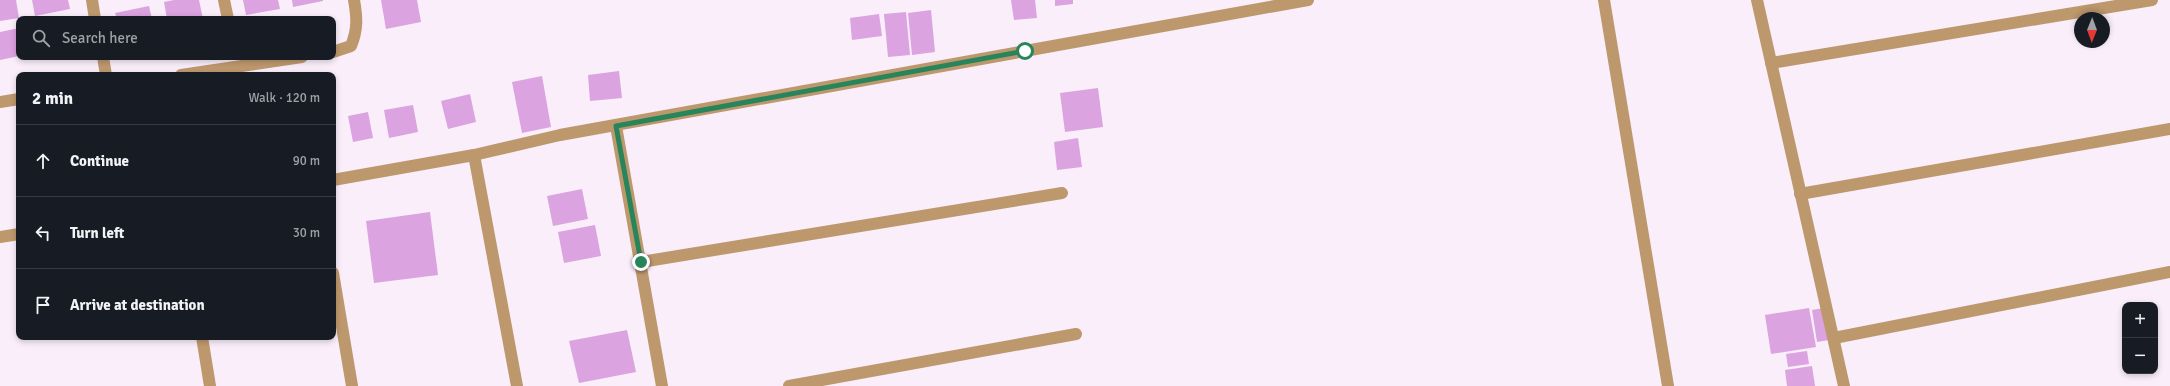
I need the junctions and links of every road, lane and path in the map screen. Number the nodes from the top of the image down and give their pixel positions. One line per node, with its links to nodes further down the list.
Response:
1 (92, 0): 8 (street)
2 (224, 0): 9 (street)
3 (354, 0): 10 (street)
4 (1308, 0): 19 (street)
5 (1604, 0): 38 (street)
6 (1757, 0): 14 (street)
7 (2152, 0): 14 (street)
8 (95, 16)
9 (227, 16)
10 (336, 51)
11 (104, 60): 15 (street)
12 (262, 60): 13 (street)
13 (236, 62): 16 (street)
14 (1771, 63): 24 (street)
15 (106, 72)
16 (194, 72)
17 (16, 99): 18 (street)
18 (0, 102)
19 (616, 126): 21 (street); 27 (street)
20 (2170, 129): 24 (street)
21 (474, 155): 22 (street); 35 (street)
22 (336, 179)
23 (1062, 193): 27 (street)
24 (1800, 194): 31 (street)
25 (16, 234): 26 (street)
26 (0, 237)
27 (641, 262): 36 (street)
28 (2170, 272): 31 (street)
29 (336, 291): 34 (street)
30 (1076, 334): 37 (street)
31 (1834, 338): 39 (street)
32 (202, 340): 33 (street)
33 (210, 386)
34 (352, 386)
35 (517, 386)
36 (662, 386)
37 (789, 386)
38 (1668, 386)
39 (1844, 386)

